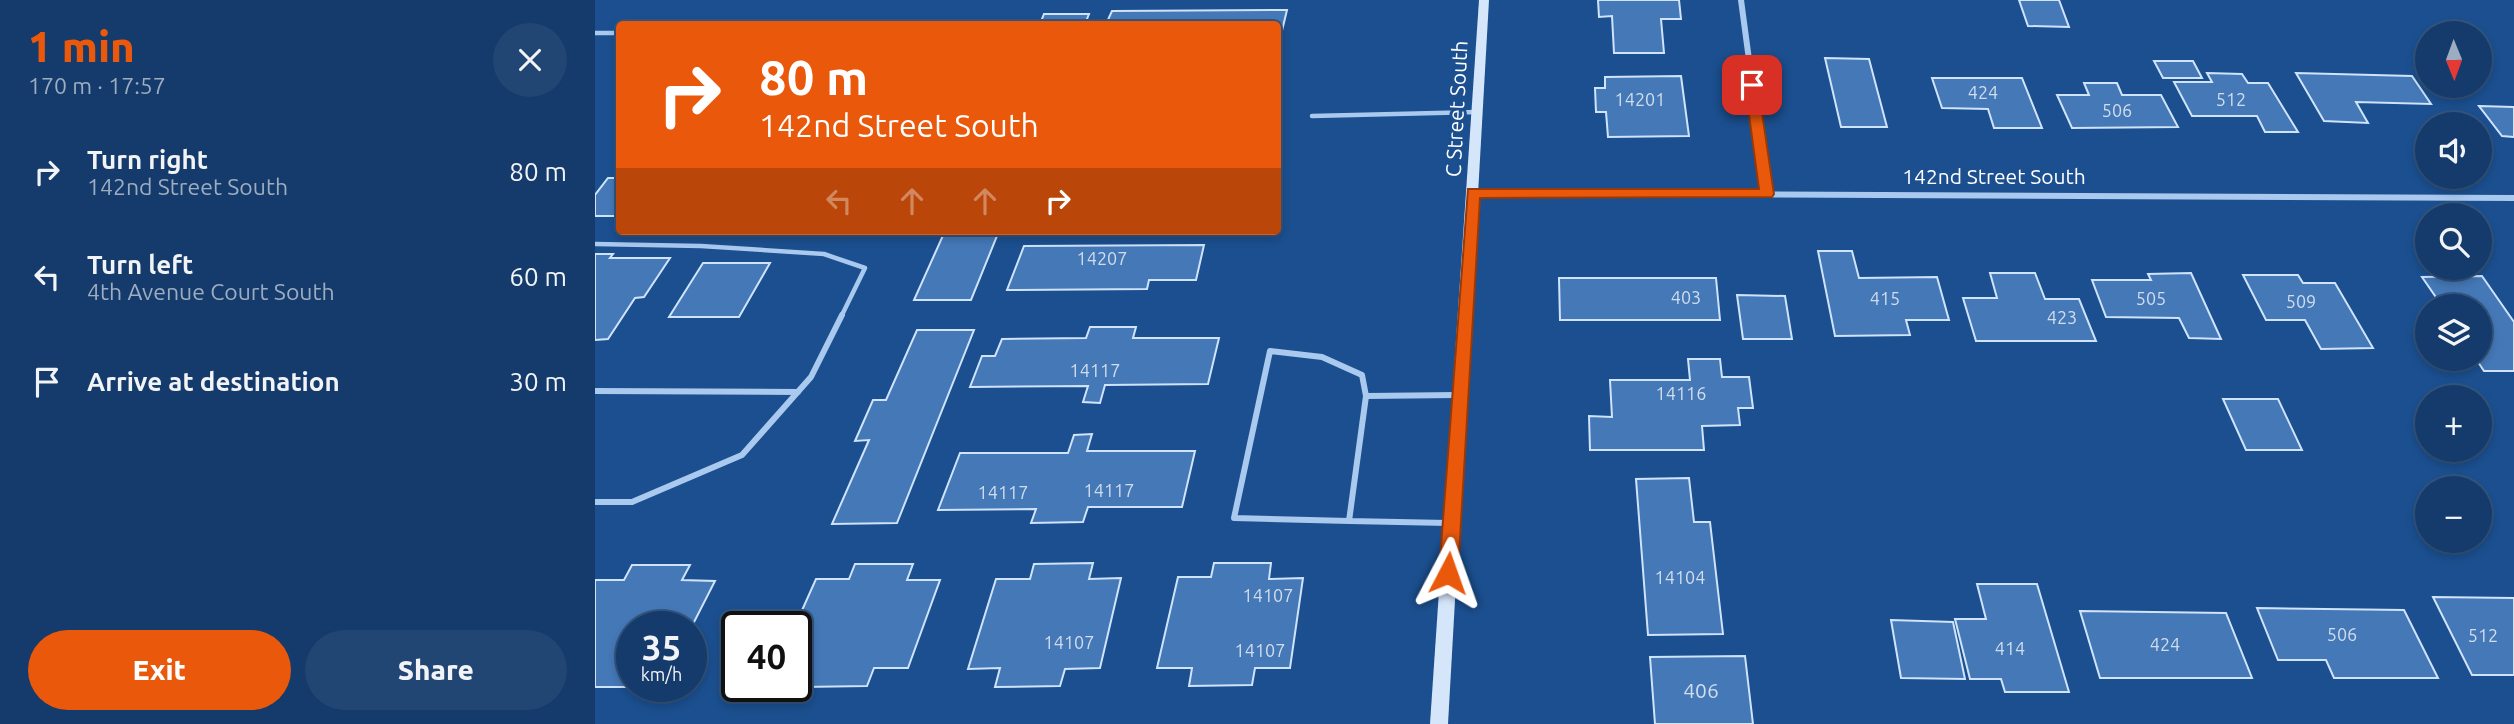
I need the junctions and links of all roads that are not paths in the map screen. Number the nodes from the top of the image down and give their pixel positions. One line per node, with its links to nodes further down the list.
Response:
1 (1484, 0): 5 (street, C Street South)
2 (1741, 0): 8 (street)
3 (595, 33): 4 (lane)
4 (616, 33)
5 (1478, 112): 6 (lane); 7 (street, C Street South)
6 (1312, 116)
7 (1473, 193): 8 (street, 142nd Street South); 13 (street, C Street South)
8 (1767, 194): 9 (street, 142nd Street South)
9 (2514, 198)
10 (595, 244): 12 (lane)
11 (595, 391): 12 (lane)
12 (797, 392): 15 (lane)
13 (1460, 395): 14 (lane); 17 (street, C Street South)
14 (1366, 396): 16 (lane); 16 (lane)
15 (595, 502)
16 (1349, 522): 17 (lane)
17 (1452, 523): 18 (street, C Street South)
18 (1439, 724)

